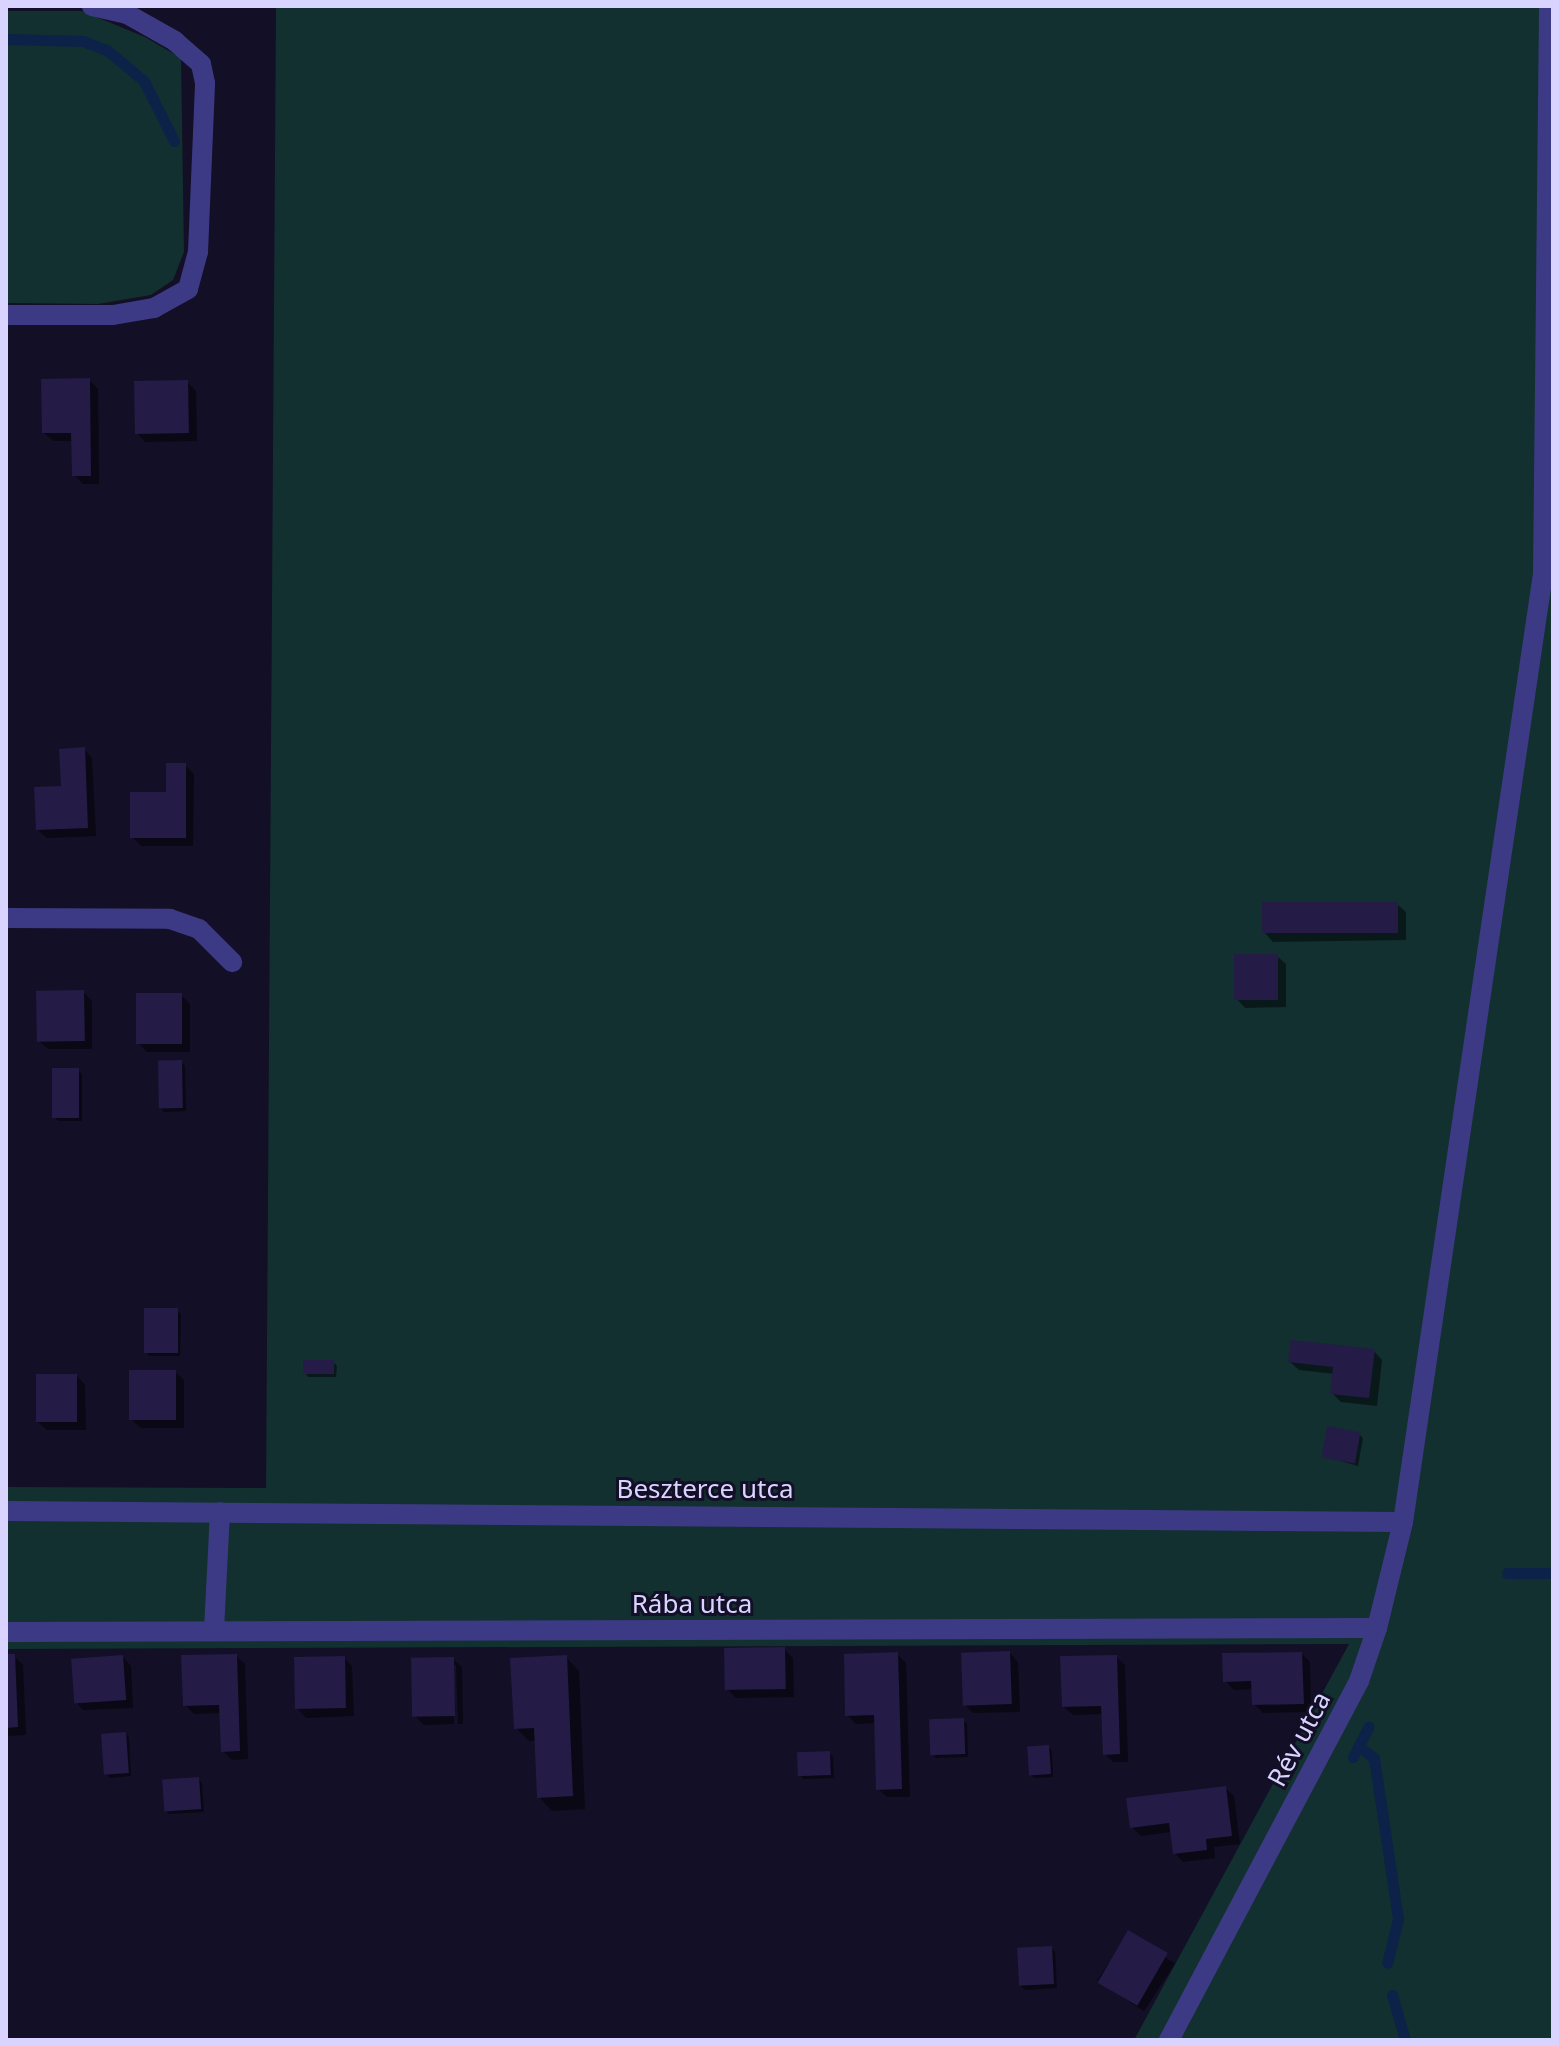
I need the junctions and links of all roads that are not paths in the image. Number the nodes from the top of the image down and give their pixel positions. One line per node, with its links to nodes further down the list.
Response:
1 (92, 6): 5 (street)
2 (1549, 6): 3 (street, Rév utca)
3 (1551, 146): 4 (street, Rév utca)
4 (1550, 286): 6 (street, Rév utca)
5 (6, 315)
6 (1548, 576): 11 (street, Rév utca)
7 (6, 918): 8 (street)
8 (232, 962)
9 (6, 1511): 10 (street, Beszterce utca)
10 (220, 1512): 11 (street, Beszterce utca); 13 (street)
11 (1403, 1522): 12 (street, Rév utca)
12 (1377, 1628): 13 (street, Rába utca); 15 (street, Rév utca)
13 (214, 1630): 14 (street, Rába utca)
14 (6, 1632)
15 (1169, 2040)

